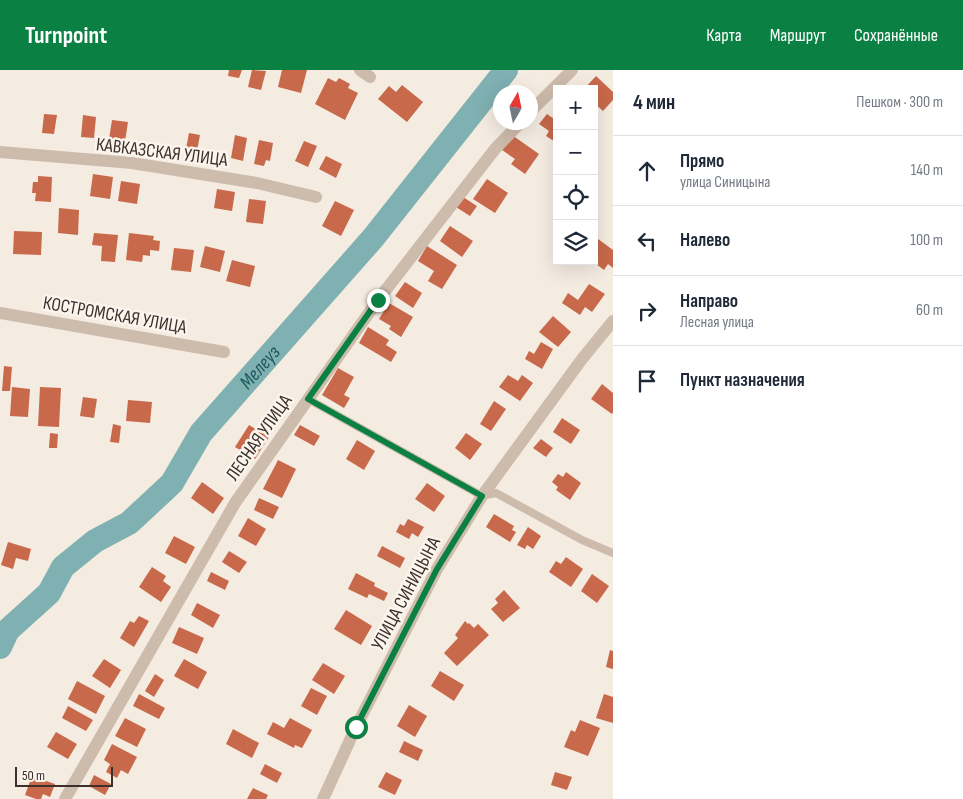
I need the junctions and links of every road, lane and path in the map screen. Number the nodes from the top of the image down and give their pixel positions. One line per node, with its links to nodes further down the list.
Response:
1 (572, 70): 2 (street)
2 (538, 104)
3 (513, 130): 9 (street, ЛЕСНАЯ УЛИЦА)
4 (0, 152): 5 (street, КАВКАЗСКАЯ УЛИЦА)
5 (316, 197)
6 (0, 312): 8 (street, КОСТРОМСКАЯ УЛИЦА)
7 (613, 321): 10 (street, УЛИЦА СИНИЦЫНА)
8 (224, 352)
9 (308, 399): 10 (lane); 12 (street, ЛЕСНАЯ УЛИЦА)
10 (482, 496): 11 (lane); 13 (street, УЛИЦА СИНИЦЫНА)
11 (613, 552)
12 (65, 799)
13 (323, 799)

